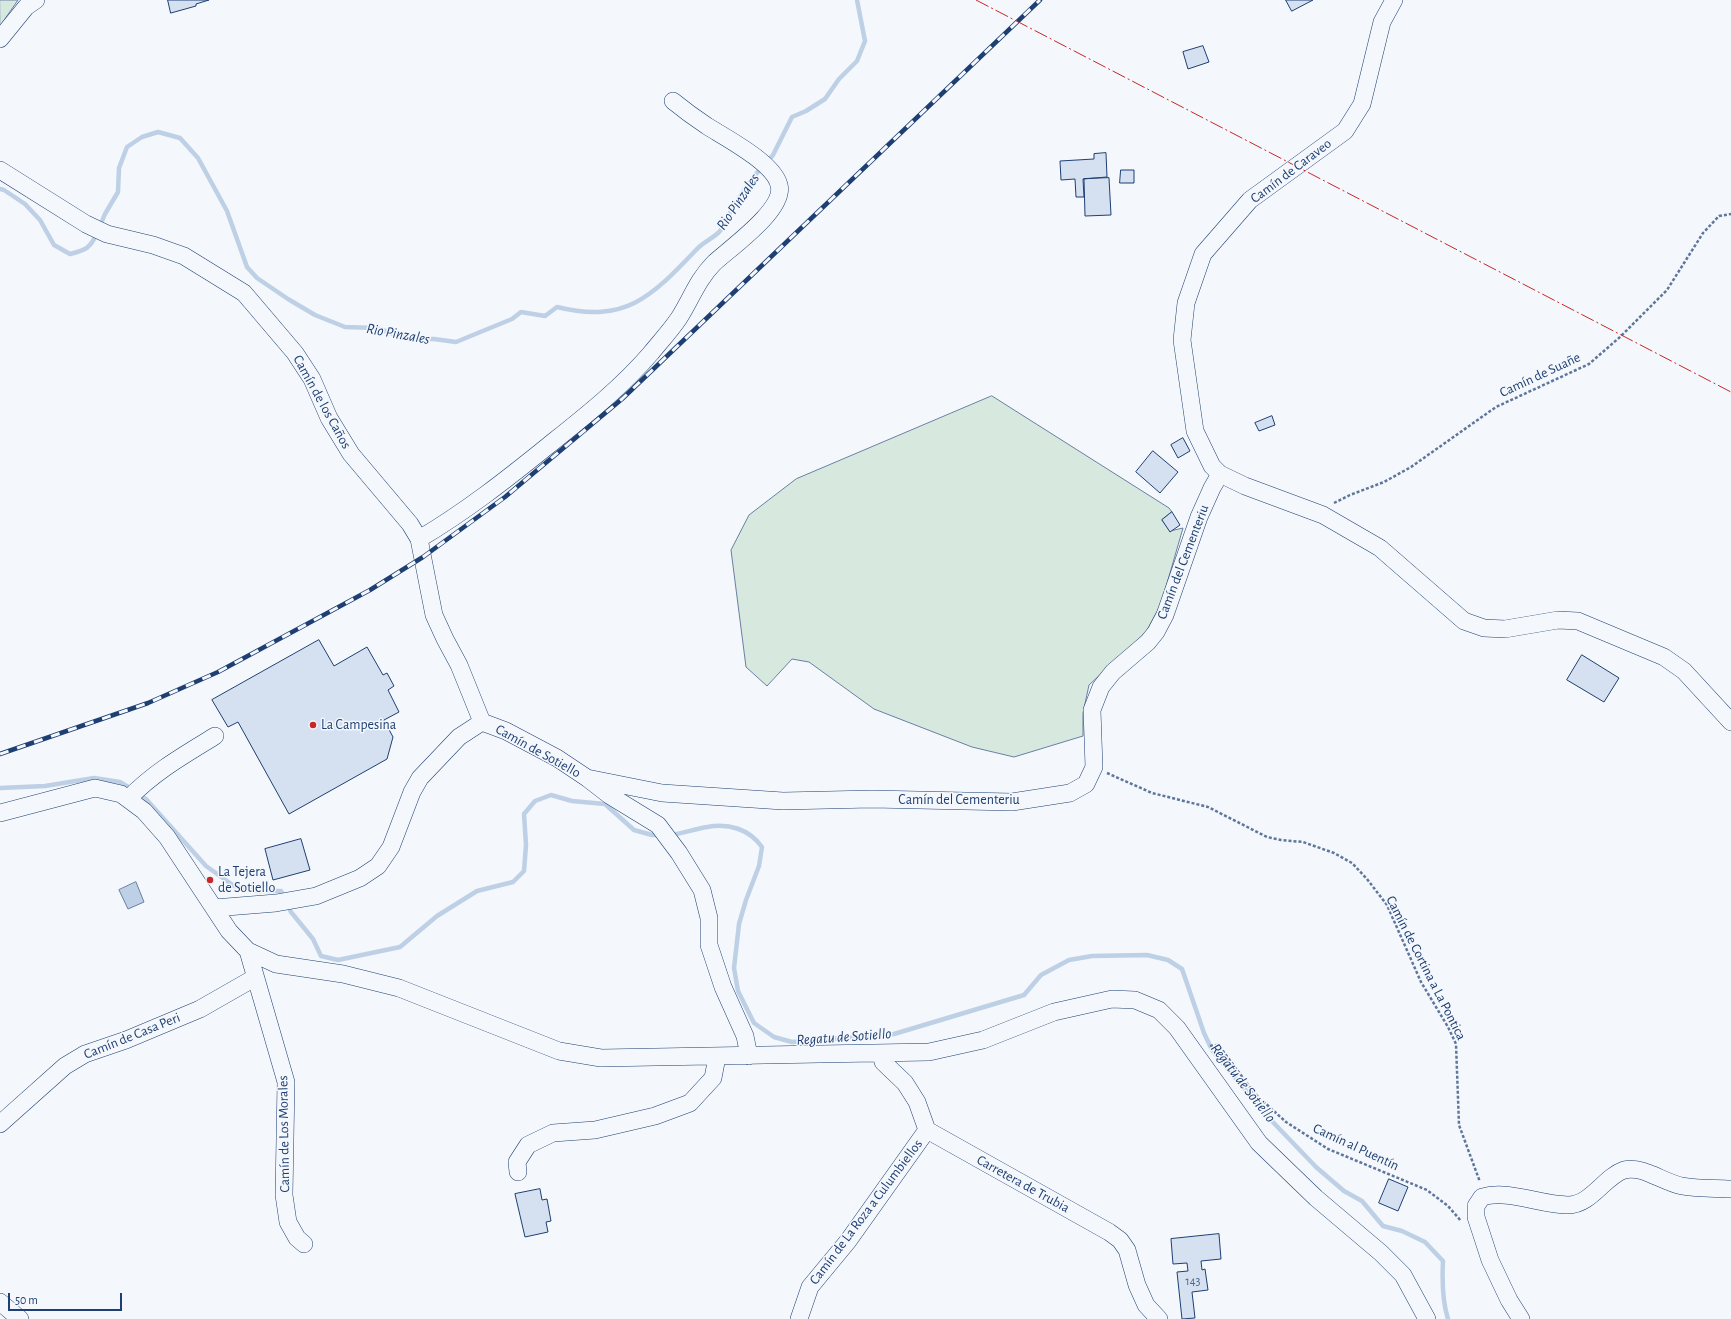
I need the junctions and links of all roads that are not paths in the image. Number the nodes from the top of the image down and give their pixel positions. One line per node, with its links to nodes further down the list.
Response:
1 (36, 0): 3 (street)
2 (1394, 0): 6 (street, Camín de Caraveo)
3 (0, 38)
4 (672, 101): 7 (street)
5 (0, 170): 7 (street, Camín de los Caños)
6 (1220, 474): 9 (street); 11 (street, Camín del Cementeriu)
7 (419, 538): 8 (street, Camín de los Caños)
8 (482, 722): 11 (street, Camín de Sotiello); 14 (street, Camín de Sotiello)
9 (1731, 722)
10 (215, 736): 12 (street)
11 (587, 778): 19 (street, Camín de Sotiello)
12 (128, 799): 13 (street); 14 (street)
13 (0, 813)
14 (214, 908): 15 (street)
15 (248, 951): 16 (street, Camín de Los Morales); 18 (street)
16 (256, 979): 20 (street, Camín de Casa Peri); 24 (street, Camín de Los Morales)
17 (881, 1053): 19 (street); 21 (street); 29 (street)
18 (717, 1056): 19 (street); 22 (street)
19 (749, 1056)
20 (0, 1124)
21 (928, 1130): 27 (street, Camín de La Roza a Culumbiellos); 28 (street, Carretera de Trubia)
22 (518, 1172)
23 (1731, 1189): 30 (street)
24 (304, 1244)
25 (0, 1302): 26 (street)
26 (20, 1319)
27 (799, 1319)
28 (1159, 1319)
29 (1427, 1319)
30 (1521, 1319)

